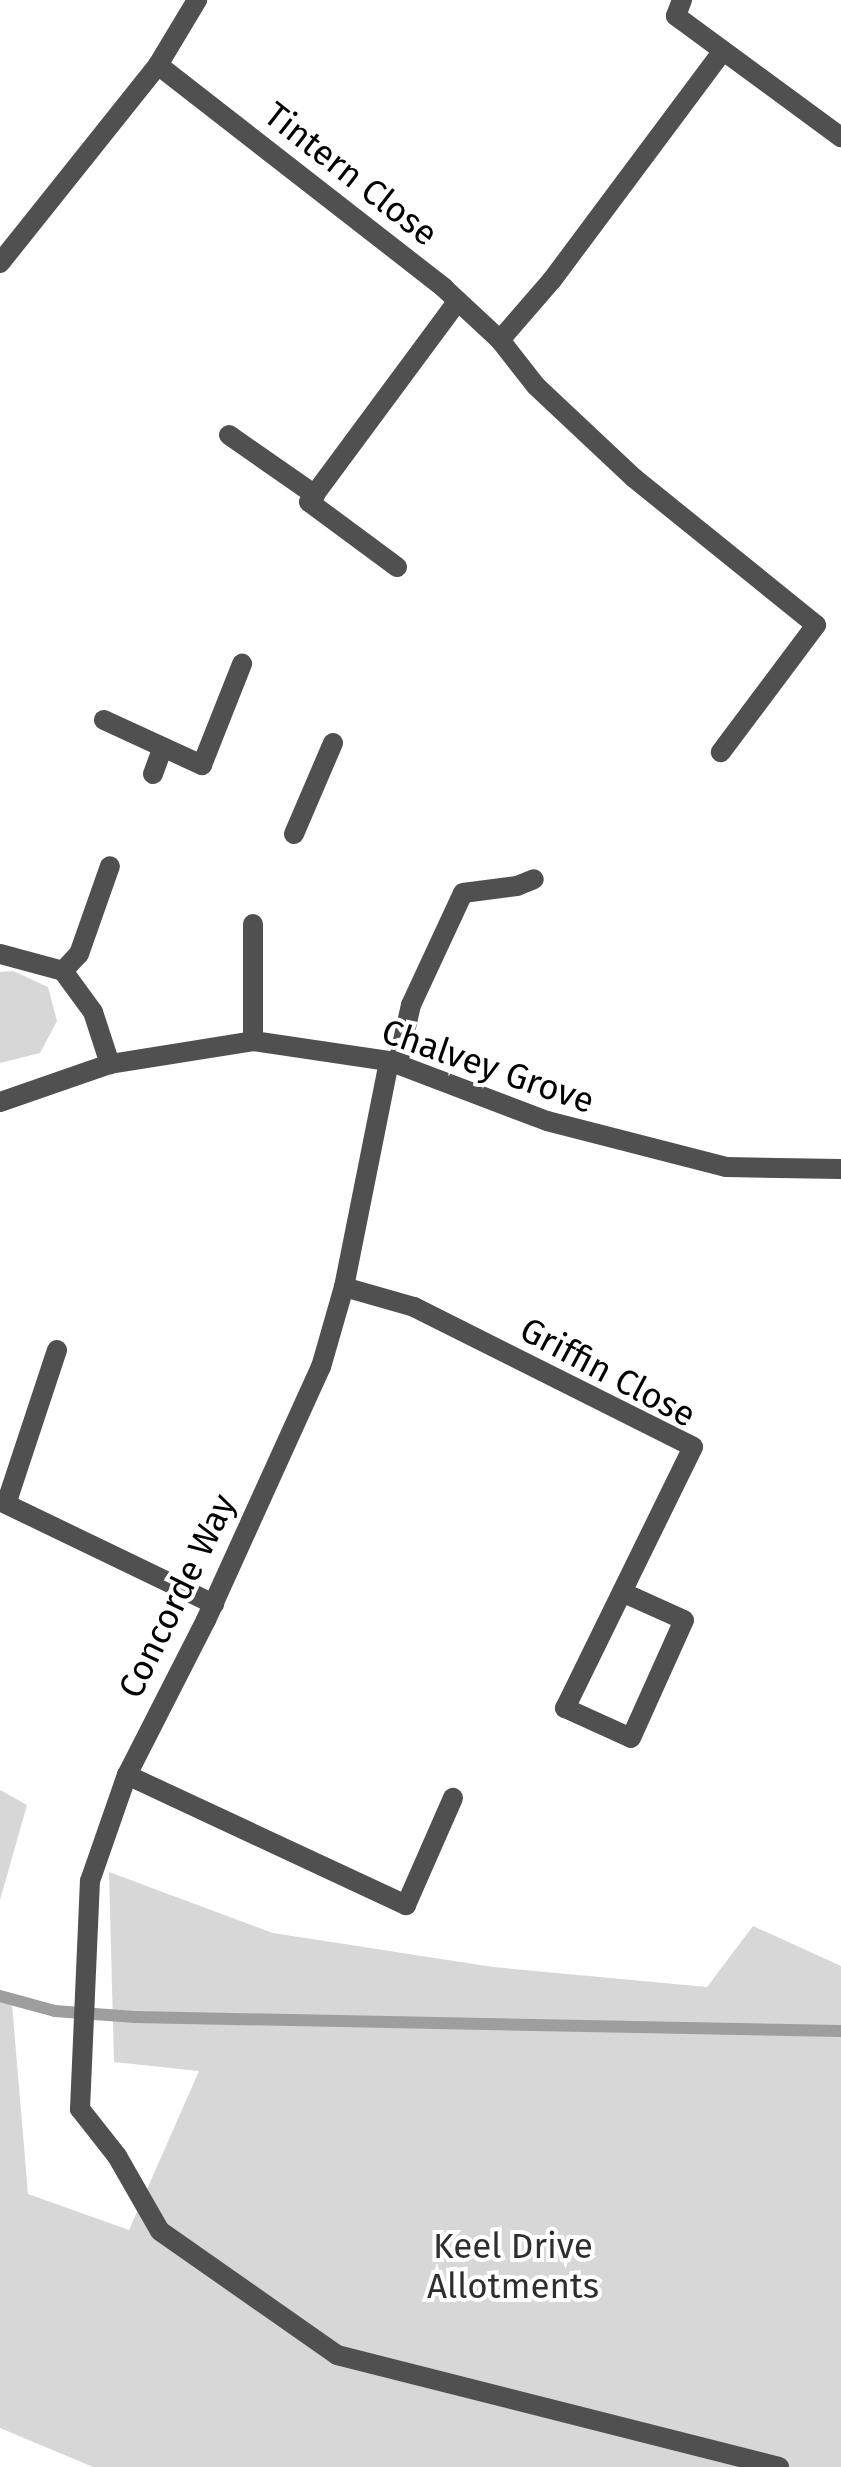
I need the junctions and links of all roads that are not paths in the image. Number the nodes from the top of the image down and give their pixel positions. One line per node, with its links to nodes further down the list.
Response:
1 (197, 0): 4 (street)
2 (682, 0): 3 (street)
3 (723, 50): 5 (street); 8 (street)
4 (158, 64): 6 (street); 7 (street, Tintern Close)
5 (841, 136)
6 (0, 263)
7 (458, 301): 8 (street, Tintern Close); 10 (street)
8 (500, 340): 16 (street, Tintern Close)
9 (229, 434): 10 (street)
10 (315, 495): 11 (street)
11 (397, 566)
12 (242, 664): 15 (street)
13 (104, 720): 15 (street)
14 (332, 743): 18 (street)
15 (162, 749): 17 (street)
16 (721, 752)
17 (153, 774)
18 (294, 834)
19 (110, 866): 23 (street)
20 (534, 879): 25 (street, Concorde Way)
21 (253, 924): 24 (street)
22 (0, 954): 23 (street)
23 (63, 971): 26 (street)
24 (252, 1041): 25 (street, Chalvey Grove); 26 (street, Chalvey Grove)
25 (394, 1062): 28 (street, Chalvey Grove); 29 (street, Concorde Way)
26 (110, 1064): 27 (street, Chalvey Grove)
27 (0, 1102)
28 (841, 1169)
29 (344, 1287): 31 (street, Griffin Close); 32 (street, Concorde Way)
30 (56, 1350): 32 (street)
31 (622, 1592): 31 (street, Griffin Close)
32 (214, 1604): 33 (street, Concorde Way)
33 (127, 1775): 34 (street); 35 (street, Concorde Way)
34 (452, 1798)
35 (779, 2467)

